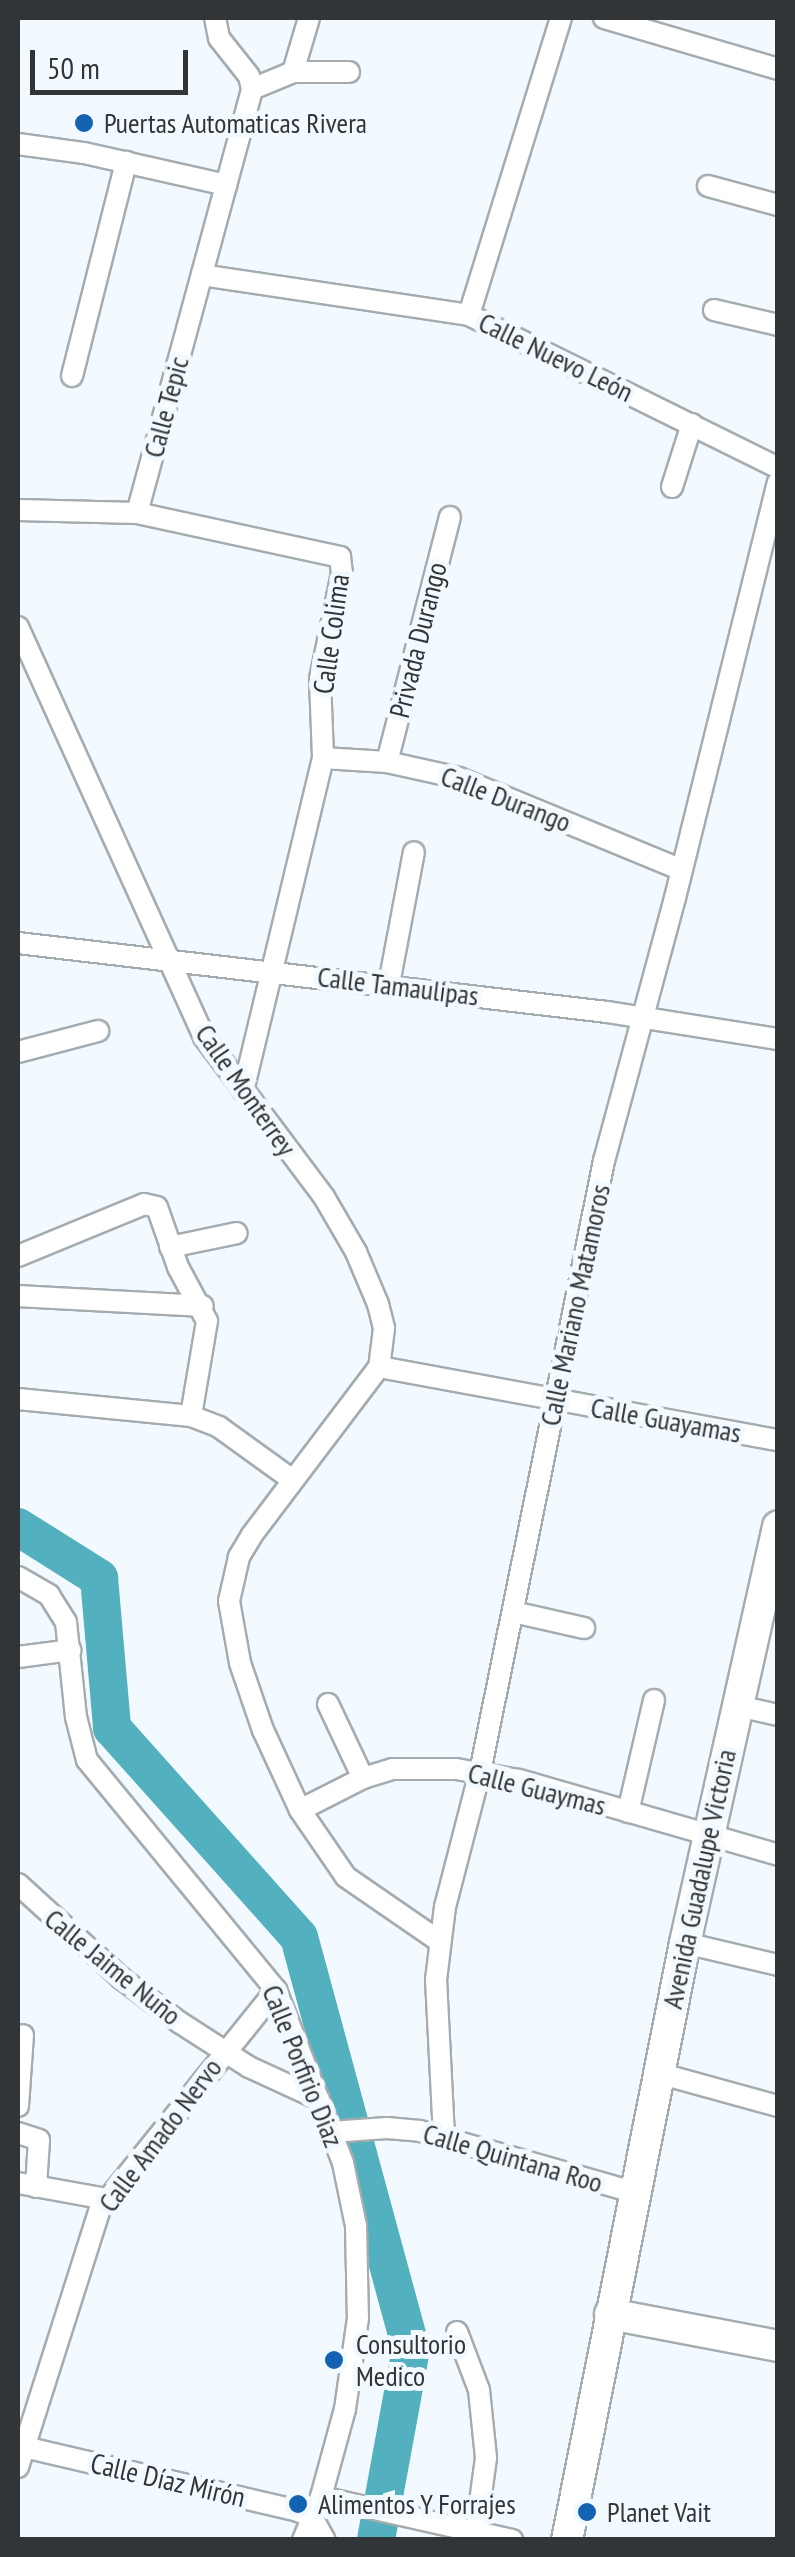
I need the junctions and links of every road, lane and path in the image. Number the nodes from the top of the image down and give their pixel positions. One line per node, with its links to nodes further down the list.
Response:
1 (215, 18): 8 (street)
2 (308, 18): 6 (street)
3 (562, 18): 16 (street)
4 (604, 18): 5 (street)
5 (778, 69)
6 (294, 72): 7 (street); 8 (street)
7 (349, 72)
8 (252, 89): 11 (street, Calle Tepic)
9 (18, 144): 10 (street)
10 (126, 162): 11 (street); 18 (street)
11 (226, 185): 14 (street, Calle Tepic)
12 (708, 186): 13 (street)
13 (778, 206)
14 (202, 275): 16 (street, Calle Nuevo León); 24 (street, Calle Tepic)
15 (714, 310): 17 (street)
16 (470, 314): 19 (street, Calle Nuevo León)
17 (778, 325)
18 (72, 376)
19 (692, 424): 20 (street, Calle Nuevo León); 22 (street)
20 (778, 468)
21 (778, 483): 26 (street, Calle Mariano Matamoros)
22 (672, 487)
23 (18, 510): 24 (street)
24 (138, 513): 28 (street, Calle Colima)
25 (450, 517): 29 (street, Privada Durango)
26 (773, 521): 31 (street, Calle Mariano Matamoros)
27 (18, 626): 33 (street, Calle Monterrey)
28 (323, 758): 29 (street, Calle Durango); 34 (street, Calle Colima)
29 (387, 762): 31 (street, Calle Durango)
30 (414, 852): 35 (street)
31 (682, 870): 36 (street, Calle Mariano Matamoros)
32 (18, 942): 33 (street, Calle Tamaulipas)
33 (166, 958): 34 (street, Calle Tamaulipas); 40 (street, Calle Monterrey)
34 (272, 971): 35 (street, Calle Tamaulipas); 40 (street, Calle Colima)
35 (389, 984): 36 (street, Calle Tamaulipas)
36 (643, 1017): 38 (street, Calle Tamaulipas); 48 (street, Calle Mariano Matamoros)
37 (98, 1031): 39 (street)
38 (778, 1039)
39 (18, 1052)
40 (244, 1090): 46 (street, Calle Monterrey)
41 (237, 1233): 42 (street)
42 (170, 1248): 43 (street); 45 (street)
43 (18, 1256)
44 (18, 1296): 45 (street)
45 (203, 1306): 49 (street)
46 (379, 1367): 48 (street, Calle Guayamas); 51 (street)
47 (18, 1399): 49 (street)
48 (554, 1401): 50 (street, Calle Guayamas); 54 (street, Calle Mariano Matamoros)
49 (191, 1416): 51 (street)
50 (778, 1440)
51 (292, 1480): 64 (street)
52 (778, 1526): 60 (main road, Avenida Guadalupe Victoria)
53 (18, 1577): 56 (street, Calle Porfirio Diaz)
54 (513, 1612): 55 (street); 62 (street, Calle Mariano Matamoros)
55 (584, 1628)
56 (71, 1650): 57 (street); 72 (street, Calle Porfirio Diaz)
57 (18, 1657)
58 (654, 1700): 65 (street)
59 (328, 1704): 63 (street)
60 (738, 1706): 61 (street); 66 (main road, Avenida Guadalupe Victoria)
61 (778, 1715)
62 (480, 1772): 63 (street, Calle Guaymas); 65 (street, Calle Guaymas); 69 (street, Calle Mariano Matamoros)
63 (363, 1778): 64 (street, Calle Guaymas)
64 (300, 1810): 69 (street)
65 (628, 1812): 66 (street, Calle Guaymas)
66 (707, 1837): 67 (street, Calle Guaymas); 70 (main road, Avenida Guadalupe Victoria)
67 (778, 1855)
68 (18, 1884): 74 (street, Calle Jaime Nuño)
69 (439, 1942): 81 (street, Calle Mariano Matamoros)
70 (684, 1943): 71 (street); 75 (main road, Avenida Guadalupe Victoria)
71 (778, 1964)
72 (276, 1990): 74 (street, Calle Amado Nervo); 76 (street, Calle Porfirio Diaz)
73 (23, 2035): 77 (street)
74 (224, 2053): 76 (street, Calle Jaime Nuño); 84 (street, Calle Amado Nervo)
75 (658, 2072): 78 (street); 83 (main road, Avenida Guadalupe Victoria)
76 (319, 2099): 79 (street, Calle Porfirio Diaz)
77 (18, 2106)
78 (778, 2106)
79 (335, 2132): 81 (street, Calle Quintana Roo); 89 (street, Calle Porfirio Diaz)
80 (18, 2133): 82 (street)
81 (444, 2138): 83 (street, Calle Quintana Roo)
82 (26, 2185): 84 (street)
83 (633, 2192): 85 (main road, Avenida Guadalupe Victoria)
84 (106, 2198): 88 (street, Calle Amado Nervo)
85 (610, 2314): 87 (main road); 94 (main road, Avenida Guadalupe Victoria)
86 (456, 2332): 90 (street)
87 (778, 2346)
88 (21, 2457): 89 (street, Calle Díaz Mirón)
89 (316, 2507): 90 (street, Calle Díaz Mirón); 91 (street, Calle Porfirio Diaz); 92 (street)
90 (476, 2532): 93 (street, Calle Díaz Mirón)
91 (303, 2540)
92 (325, 2540)
93 (512, 2540)
94 (568, 2540)

